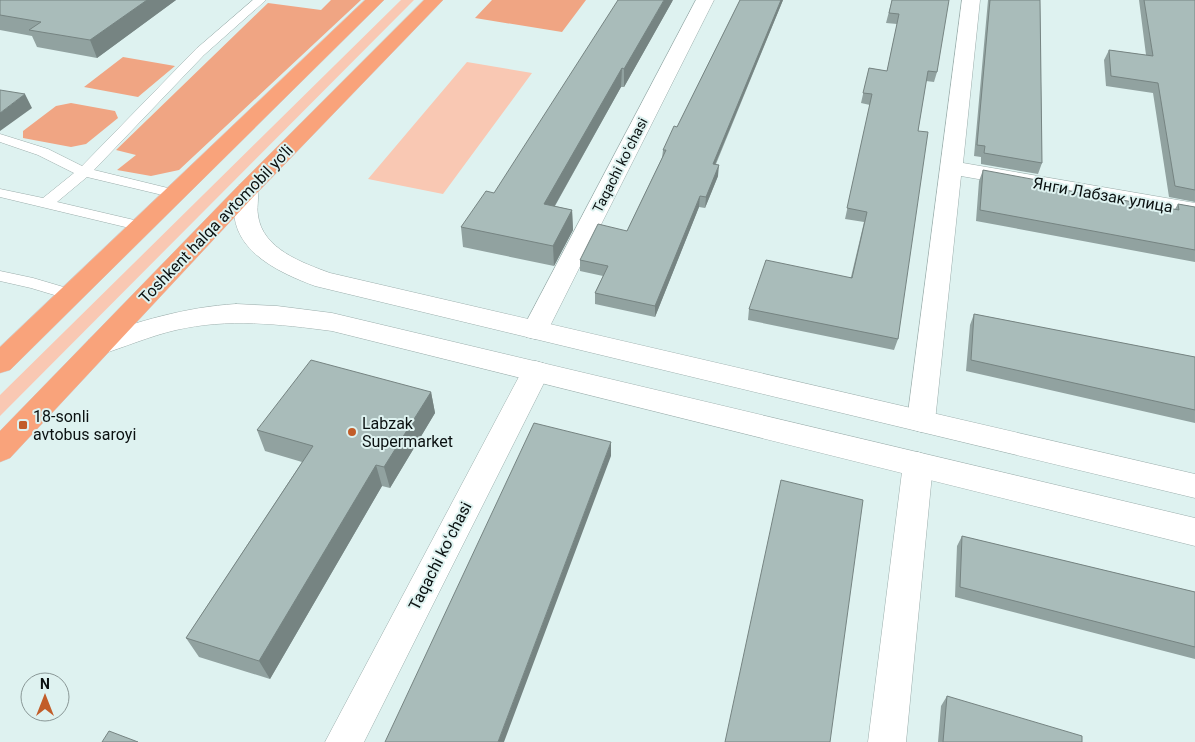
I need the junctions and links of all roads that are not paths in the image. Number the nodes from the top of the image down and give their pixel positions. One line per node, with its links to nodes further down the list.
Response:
1 (260, 0): 8 (lane)
2 (375, 0): 11 (highway)
3 (434, 0): 9 (highway, Toshkent halqa avtomobil yo'li)
4 (705, 0): 19 (street, Taqachi koʻchasi)
5 (971, 0): 7 (street)
6 (0, 138): 8 (lane)
7 (952, 168): 13 (street, Янги Лабзак улица); 23 (street)
8 (84, 172): 11 (lane); 12 (lane)
9 (247, 190): 17 (street); 20 (highway, Toshkent halqa avtomobil yo'li)
10 (0, 193): 12 (lane)
11 (175, 194): 14 (highway)
12 (45, 204): 14 (lane)
13 (1195, 210)
14 (142, 226): 16 (highway)
15 (0, 276): 16 (lane)
16 (71, 295): 21 (highway)
17 (392, 296): 18 (street); 19 (street)
18 (368, 330): 20 (street); 22 (street)
19 (535, 330): 23 (street)
20 (100, 345): 24 (highway, Toshkent halqa avtomobil yo'li)
21 (0, 363)
22 (536, 370): 25 (street); 28 (street, Taqachi koʻchasi)
23 (921, 421): 26 (street)
24 (0, 450)
25 (918, 464): 27 (street); 29 (street)
26 (1195, 486)
27 (1195, 532)
28 (344, 742)
29 (887, 742)

